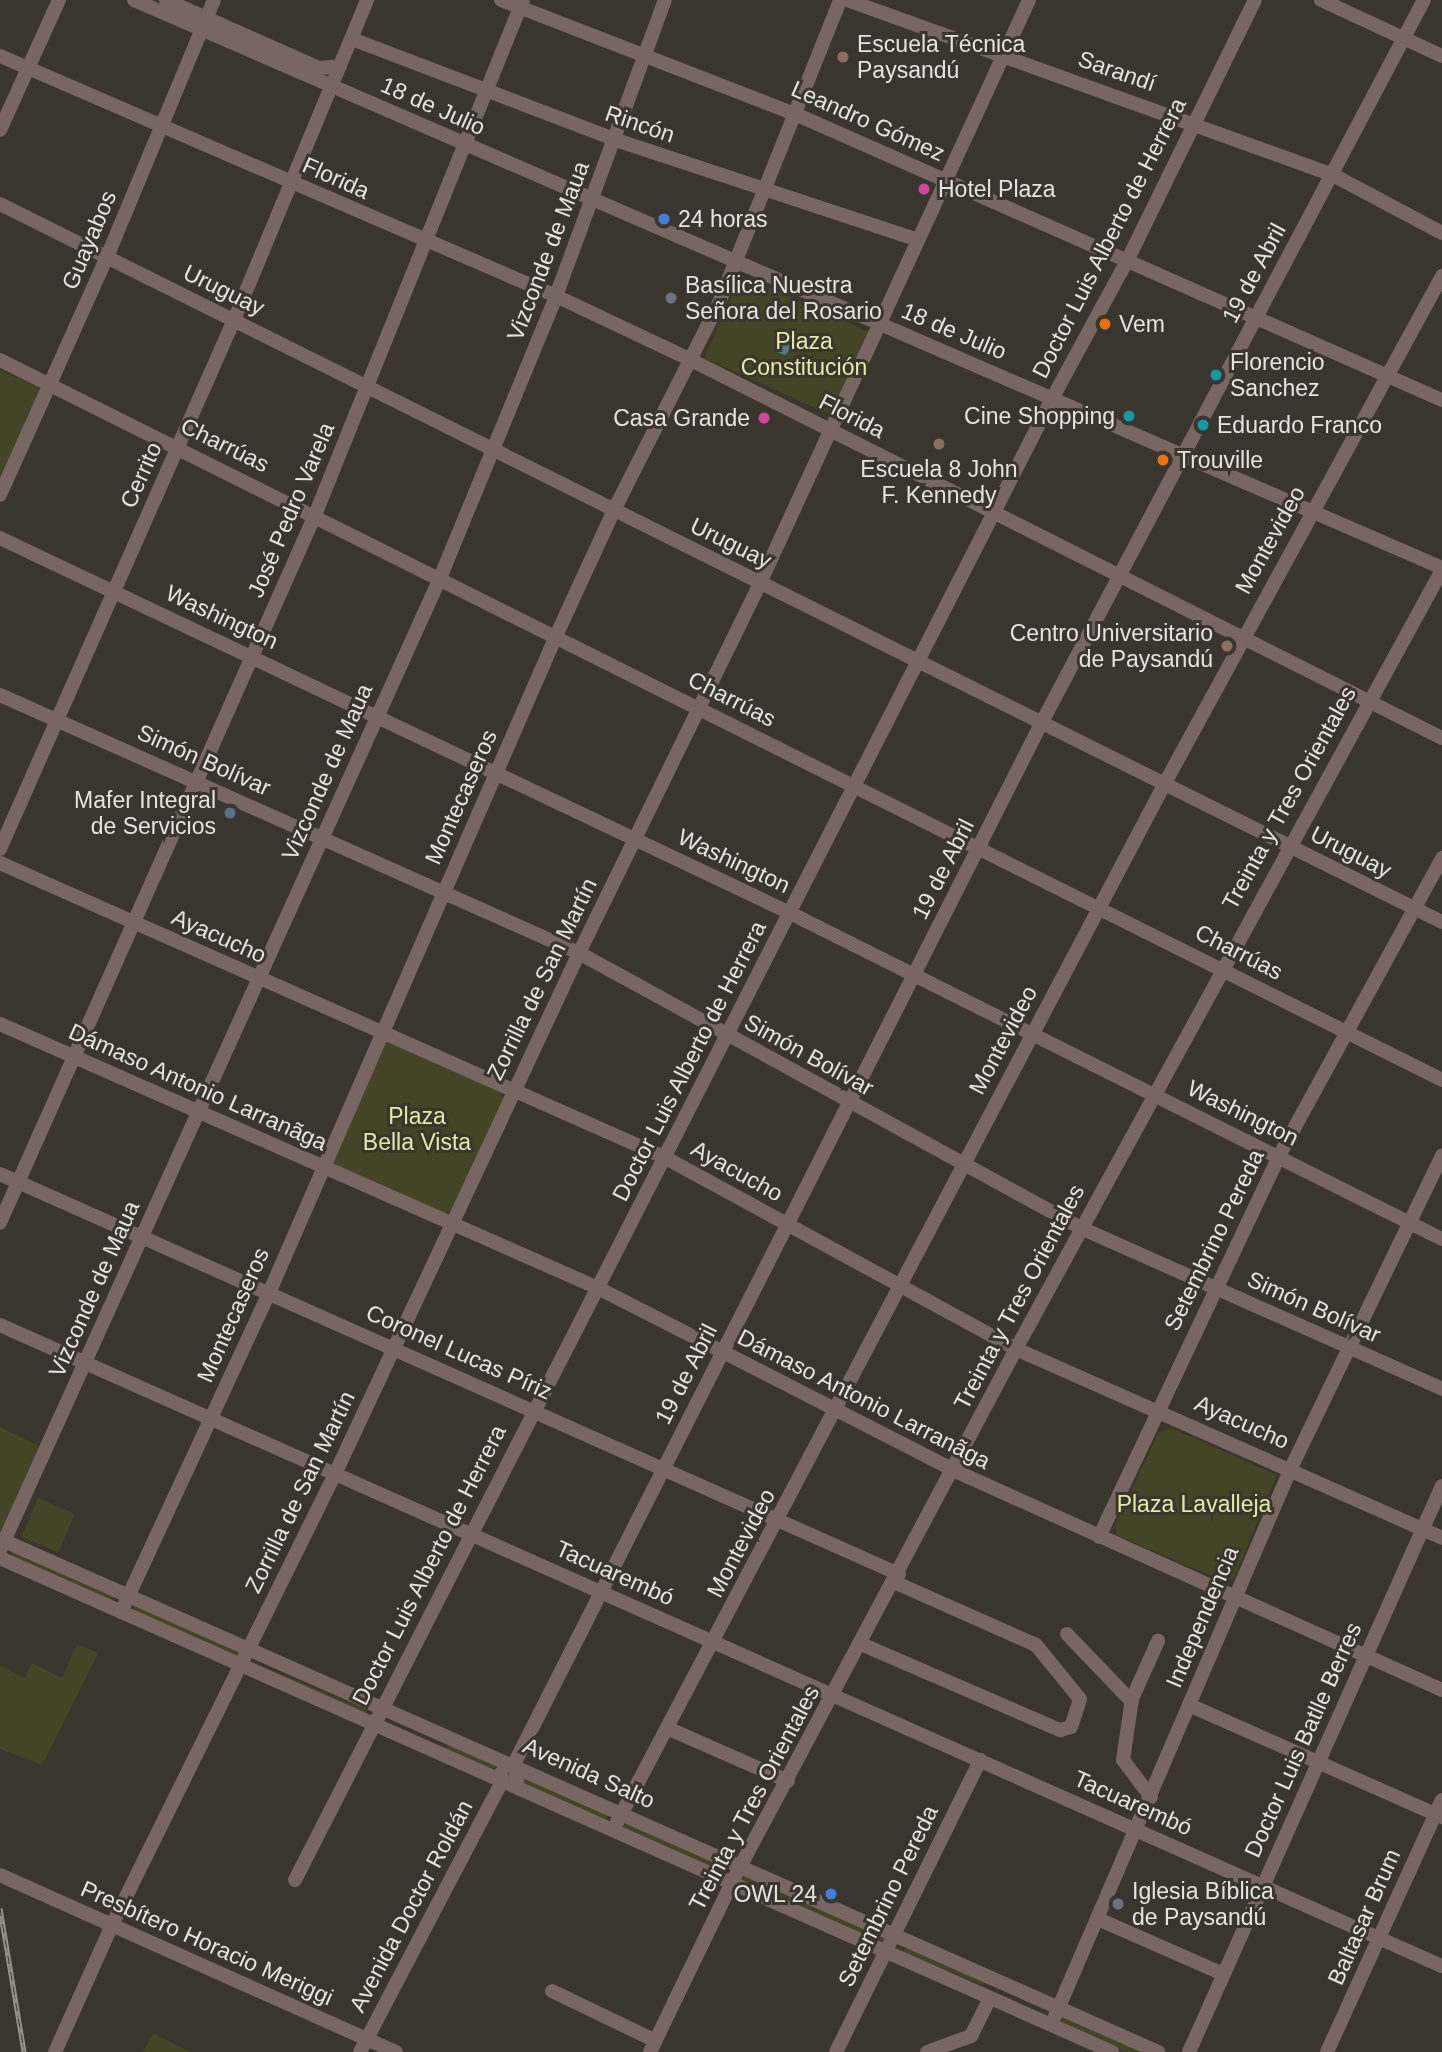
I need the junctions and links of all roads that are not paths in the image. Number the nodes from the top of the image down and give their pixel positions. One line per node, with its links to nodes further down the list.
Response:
1 (59, 0): 23 (street)
2 (134, 0): 15 (street)
3 (166, 0): 15 (street)
4 (214, 0): 15 (street, Guayabos)
5 (367, 0): 17 (street, Cerrito)
6 (501, 0): 14 (street, Leandro Gómez)
7 (665, 0): 18 (street, Vizconde de Maua)
8 (840, 0): 26 (street, Montecaseros)
9 (847, 0): 19 (street, Sarandí)
10 (1029, 0): 19 (street, Zorrilla de San Martín)
11 (1255, 0): 27 (street, Doctor Luis Alberto de Herrera)
12 (1321, 0): 16 (street)
13 (1424, 0): 16 (street, 19 de Abril)
14 (522, 4): 18 (street, Leandro Gómez); 25 (street, José Pedro Varela)
15 (204, 23): 22 (street); 24 (street, 18 de Julio); 28 (street, Guayabos)
16 (1404, 37): 21 (street); 32 (street, 19 de Abril)
17 (352, 39): 22 (street, Cerrito); 25 (street, Rincón)
18 (647, 55): 26 (street, Leandro Gómez); 30 (street, Vizconde de Maua)
19 (1003, 55): 27 (street, Sarandí); 33 (street, Zorrilla de San Martín)
20 (0, 56): 23 (street, Florida)
21 (1442, 56)
22 (340, 66): 24 (street, Cerrito)
23 (28, 69): 28 (street, Florida); 29 (street)
24 (331, 86): 31 (street, 18 de Julio); 34 (street, Cerrito)
25 (486, 92): 30 (street, Rincón); 31 (street, José Pedro Varela)
26 (793, 113): 33 (street, Leandro Gómez); 35 (street, Montecaseros)
27 (1194, 122): 32 (street, Sarandí); 42 (street, Doctor Luis Alberto de Herrera)
28 (161, 129): 34 (street, Florida); 41 (street, Guayabos)
29 (0, 130)
30 (616, 140): 35 (street, Rincón); 36 (street, Vizconde de Maua)
31 (466, 146): 36 (street, 18 de Julio); 40 (street, José Pedro Varela)
32 (1333, 175): 38 (street, Sarandí); 46 (street, 19 de Abril)
33 (945, 180): 39 (street, Zorrilla de San Martín); 42 (street, Leandro Gómez)
34 (291, 182): 40 (street, Florida); 47 (street, Cerrito)
35 (764, 191): 39 (street, Rincón); 43 (street, Montecaseros)
36 (593, 200): 43 (street, 18 de Julio); 45 (street, Vizconde de Maua)
37 (0, 204): 41 (street, Uruguay)
38 (1442, 233)
39 (918, 240): 48 (street, Zorrilla de San Martín)
40 (427, 242): 45 (street, Florida); 53 (street, José Pedro Varela)
41 (107, 257): 47 (street, Uruguay); 52 (street, Guayabos)
42 (1128, 258): 46 (street, Leandro Gómez); 54 (street, Doctor Luis Alberto de Herrera)
43 (735, 261): 48 (street, 18 de Julio); 49 (street, Montecaseros)
44 (1442, 276): 51 (street, Montevideo)
45 (556, 296): 49 (street, Florida); 58 (street, Vizconde de Maua)
46 (1256, 316): 51 (street, Leandro Gómez); 59 (street, 19 de Abril)
47 (234, 320): 53 (street, Uruguay); 57 (street, Cerrito)
48 (882, 325): 54 (street, 18 de Julio); 56 (street, Zorrilla de San Martín)
49 (689, 359): 56 (street, Florida); 61 (street, Montecaseros)
50 (0, 360): 52 (street, Charrúas)
51 (1387, 374): 55 (street, Leandro Gómez); 62 (street, Montevideo)
52 (51, 384): 57 (street, Charrúas); 60 (street, Guayabos)
53 (368, 387): 58 (street, Uruguay); 64 (street, José Pedro Varela)
54 (1052, 397): 59 (street, 18 de Julio); 63 (street, Doctor Luis Alberto de Herrera)
55 (1442, 400)
56 (831, 432): 63 (street, Florida); 69 (street, Zorrilla de San Martín)
57 (178, 448): 64 (street, Charrúas); 70 (street, Cerrito)
58 (494, 450): 61 (street, Uruguay); 68 (street, Vizconde de Maua)
59 (1185, 457): 62 (street, 18 de Julio); 67 (street, 19 de Abril)
60 (0, 495)
61 (614, 510): 69 (street, Uruguay); 71 (street, Montecaseros)
62 (1312, 510): 66 (street, 18 de Julio); 72 (street, Montevideo)
63 (995, 514): 67 (street, Florida); 74 (street, Doctor Luis Alberto de Herrera)
64 (314, 515): 68 (street, Charrúas); 73 (street, José Pedro Varela)
65 (0, 538): 70 (street, Washington)
66 (1442, 569): 76 (street, Treinta y Tres Orientales)
67 (1119, 575): 72 (street, Florida); 80 (street, 19 de Abril)
68 (440, 578): 71 (street, Charrúas); 78 (street, Vizconde de Maua)
69 (760, 583): 74 (street, Uruguay); 77 (street, Zorrilla de San Martín)
70 (114, 592): 73 (street, Washington); 79 (street, Cerrito)
71 (556, 636): 77 (street, Charrúas); 82 (street, Montecaseros)
72 (1243, 638): 76 (street, Florida); 84 (street, Montevideo)
73 (252, 657): 78 (street, Washington); 83 (street, José Pedro Varela)
74 (919, 662): 80 (street, Uruguay); 85 (street, Doctor Luis Alberto de Herrera)
75 (0, 695): 79 (street, Simón Bolívar)
76 (1368, 702): 81 (street, Florida); 88 (street, Treinta y Tres Orientales)
77 (697, 707): 85 (street, Charrúas); 87 (street, Zorrilla de San Martín)
78 (377, 716): 82 (street, Washington); 86 (street, Vizconde de Maua)
79 (58, 720): 83 (street, Simón Bolívar); 90 (street, Cerrito)
80 (1042, 722): 84 (street, Uruguay); 89 (street, 19 de Abril)
81 (1442, 738)
82 (497, 774): 87 (street, Washington); 93 (street, Montecaseros)
83 (196, 782): 86 (street, Simón Bolívar); 98 (street, José Pedro Varela)
84 (1165, 783): 88 (street, Uruguay); 94 (street, Montevideo)
85 (855, 786): 89 (street, Charrúas); 96 (street, Doctor Luis Alberto de Herrera)
86 (322, 837): 93 (street, Simón Bolívar); 102 (street, Vizconde de Maua)
87 (634, 839): 96 (street, Washington); 99 (street, Zorrilla de San Martín)
88 (1289, 846): 95 (street, Uruguay); 100 (street, Treinta y Tres Orientales)
89 (979, 848): 94 (street, Charrúas); 101 (street, 19 de Abril)
90 (0, 849)
91 (1442, 858): 95 (street, Setembrino Pereda)
92 (0, 863): 98 (street, Ayacucho)
93 (444, 891): 99 (street, Simón Bolívar); 104 (street, Montecaseros)
94 (1099, 908): 100 (street, Charrúas); 106 (street, Montevideo)
95 (1414, 908): 97 (street, Uruguay); 105 (street, Setembrino Pereda)
96 (790, 913): 101 (street, Washington); 107 (street, Doctor Luis Alberto de Herrera)
97 (1442, 922)
98 (134, 924): 102 (street, Ayacucho); 108 (street, José Pedro Varela)
99 (579, 953): 107 (street, Simón Bolívar); 110 (street, Zorrilla de San Martín)
100 (1221, 968): 105 (street, Charrúas); 111 (street, Treinta y Tres Orientales)
101 (914, 975): 106 (street, Washington); 112 (street, 19 de Abril)
102 (259, 979): 104 (street, Ayacucho); 113 (street, Vizconde de Maua)
103 (0, 1024): 108 (street, Dámaso Antonio Larranãga)
104 (381, 1032): 110 (street, Ayacucho); 118 (street, Montecaseros)
105 (1346, 1032): 109 (street, Charrúas); 114 (street, Setembrino Pereda)
106 (1032, 1034): 111 (street, Washington); 117 (street, Montevideo)
107 (727, 1035): 112 (street, Simón Bolívar); 116 (street, Doctor Luis Alberto de Herrera)
108 (74, 1058): 113 (street, Dámaso Antonio Larranãga); 120 (street, José Pedro Varela)
109 (1442, 1080)
110 (514, 1090): 116 (street, Ayacucho); 123 (street, Zorrilla de San Martín)
111 (1153, 1094): 114 (street, Washington); 125 (street, Treinta y Tres Orientales)
112 (849, 1103): 117 (street, Simón Bolívar); 124 (street, 19 de Abril)
113 (199, 1112): 118 (street, Dámaso Antonio Larranãga); 126 (street, Vizconde de Maua)
114 (1279, 1156): 121 (street, Washington); 129 (street, Setembrino Pereda)
115 (1442, 1156): 121 (street, Independencia)
116 (664, 1157): 124 (street, Ayacucho); 128 (street, Doctor Luis Alberto de Herrera)
117 (963, 1166): 125 (street, Simón Bolívar); 130 (street, Montevideo)
118 (323, 1167): 123 (street, Dámaso Antonio Larranãga); 131 (street, Montecaseros)
119 (0, 1174): 120 (street, Coronel Lucas Píriz)
120 (18, 1182): 122 (street, José Pedro Varela); 126 (street, Coronel Lucas Píriz)
121 (1407, 1221): 127 (street, Washington); 134 (street, Independencia)
122 (0, 1223)
123 (451, 1223): 128 (street, Dámaso Antonio Larranãga); 133 (street, Zorrilla de San Martín)
124 (787, 1225): 130 (street, Ayacucho); 136 (street, 19 de Abril)
125 (1081, 1228): 129 (street, Simón Bolívar); 135 (street, Treinta y Tres Orientales)
126 (142, 1237): 131 (street, Coronel Lucas Píriz); 137 (street, Vizconde de Maua)
127 (1442, 1239)
128 (598, 1288): 136 (street, Dámaso Antonio Larranãga); 139 (street, Doctor Luis Alberto de Herrera)
129 (1214, 1288): 134 (street, Simón Bolívar); 140 (street, Setembrino Pereda)
130 (900, 1289): 135 (street, Ayacucho); 141 (street, Montevideo)
131 (269, 1293): 133 (street, Coronel Lucas Píriz); 142 (street, Montecaseros)
132 (0, 1325): 137 (street, Tacuarembó)
133 (395, 1348): 139 (street, Coronel Lucas Píriz); 146 (street, Zorrilla de San Martín)
134 (1350, 1348): 138 (street, Simón Bolívar); 144 (street, Independencia)
135 (1016, 1349): 140 (street, Ayacucho); 145 (street, Treinta y Tres Orientales)
136 (722, 1353): 141 (street, Dámaso Antonio Larranãga); 143 (street, 19 de Abril)
137 (85, 1363): 142 (street, Tacuarembó); 153 (street, Vizconde de Maua)
138 (1442, 1389)
139 (534, 1410): 143 (street, Coronel Lucas Píriz); 150 (street, Doctor Luis Alberto de Herrera)
140 (1158, 1410): 144 (street, Ayacucho); 151 (street, Setembrino Pereda)
141 (836, 1412): 145 (street, Dámaso Antonio Larranãga); 148 (street, Montevideo)
142 (211, 1420): 146 (street, Tacuarembó); 157 (street, Montecaseros)
143 (664, 1467): 148 (street, Coronel Lucas Píriz); 156 (street, 19 de Abril)
144 (1291, 1468): 149 (street, Ayacucho); 158 (street, Independencia)
145 (953, 1469): 151 (street, Dámaso Antonio Larranãga); 155 (street, Treinta y Tres Orientales)
146 (335, 1474): 150 (street, Tacuarembó); 164 (street, Zorrilla de San Martín)
147 (1442, 1486): 149 (street, Doctor Luis Batlle Berres)
148 (780, 1519): 155 (street, Coronel Lucas Píriz); 162 (street, Montevideo)
149 (1423, 1530): 152 (street, Ayacucho); 165 (street, Doctor Luis Batlle Berres)
150 (469, 1533): 156 (street, Tacuarembó); 171 (street, Doctor Luis Alberto de Herrera)
151 (1099, 1537): 158 (street, Dámaso Antonio Larranãga)
152 (1442, 1538)
153 (1, 1543): 157 (street, Avenida Salto)
154 (0, 1558): 159 (street, Avenida Salto)
155 (897, 1578): 163 (street, Treinta y Tres Orientales); 163 (street, Coronel Lucas Píriz)
156 (600, 1592): 162 (street, Tacuarembó); 179 (street, 19 de Abril)
157 (128, 1596): 159 (street, Montecaseros); 164 (street, Avenida Salto)
158 (1234, 1598): 165 (street, Dámaso Antonio Larranãga); 170 (street, Independencia)
159 (121, 1612): 166 (street, Avenida Salto)
160 (1067, 1634): 169 (street)
161 (1158, 1641): 169 (street)
162 (713, 1642): 168 (street, Tacuarembó); 173 (street, Montevideo)
163 (862, 1644): 168 (street, Treinta y Tres Orientales)
164 (249, 1649): 166 (street, Zorrilla de San Martín); 171 (street, Avenida Salto)
165 (1367, 1656): 167 (street, Dámaso Antonio Larranãga); 178 (street, Doctor Luis Batlle Berres)
166 (241, 1666): 172 (street, Avenida Salto); 194 (street, Zorrilla de San Martín)
167 (1442, 1690)
168 (834, 1696): 177 (street, Tacuarembó); 181 (street, Treinta y Tres Orientales)
169 (1132, 1702): 183 (street)
170 (1189, 1706): 178 (street); 183 (street, Independencia)
171 (381, 1707): 172 (street, Doctor Luis Alberto de Herrera); 174 (street, Avenida Salto)
172 (372, 1724): 175 (street, Avenida Salto); 190 (street, Doctor Luis Alberto de Herrera)
173 (667, 1728): 181 (street); 185 (street, Montevideo)
174 (446, 1736): 175 (street); 176 (street, Avenida Salto)
175 (436, 1753): 180 (street, Avenida Salto)
176 (499, 1757): 179 (street, Avenida Salto); 180 (street)
177 (980, 1760): 186 (street, Tacuarembó); 195 (street, Setembrino Pereda)
178 (1317, 1762): 184 (street); 192 (street, Doctor Luis Batlle Berres)
179 (514, 1763): 182 (street); 185 (street, Avenida Salto)
180 (502, 1781): 182 (street, Avenida Salto); 205 (street, Avenida Doctor Roldán)
181 (788, 1781): 188 (street, Treinta y Tres Orientales)
182 (518, 1788): 187 (street, Avenida Salto)
183 (1151, 1797): 186 (street, Independencia)
184 (1440, 1810): 196 (street, Baltasar Brum)
185 (621, 1812): 187 (street, Montevideo); 188 (street, Avenida Salto)
186 (1137, 1829): 192 (street, Tacuarembó); 193 (street, Independencia)
187 (613, 1830): 191 (street, Avenida Salto)
188 (742, 1867): 191 (street, Treinta y Tres Orientales); 195 (street, Avenida Salto)
189 (0, 1875): 194 (street, Presbítero Horacio Meriggi)
190 (295, 1880)
191 (732, 1882): 197 (street, Avenida Salto); 206 (street, Treinta y Tres Orientales)
192 (1262, 1886): 196 (street, Tacuarembó); 199 (street, Doctor Luis Batlle Berres)
193 (1098, 1919): 199 (street); 203 (street, Independencia)
194 (112, 1925): 205 (street, Presbítero Horacio Meriggi); 207 (street, Zorrilla de San Martín)
195 (893, 1936): 197 (street, Setembrino Pereda); 200 (street, Avenida Salto)
196 (1380, 1938): 198 (street, Tacuarembó); 214 (street, Baltasar Brum)
197 (886, 1952): 202 (street, Avenida Salto); 209 (street, Setembrino Pereda)
198 (1442, 1966)
199 (1223, 1974): 213 (street, Doctor Luis Batlle Berres)
200 (1001, 1983): 202 (street); 203 (street, Avenida Salto)
201 (552, 1991): 206 (street)
202 (992, 1999): 204 (street, Avenida Salto); 210 (street)
203 (1058, 2008): 204 (street, Independencia); 212 (street, Avenida Salto)
204 (1051, 2025): 211 (street, Avenida Salto)
205 (363, 2046): 208 (street, Presbítero Horacio Meriggi)
206 (653, 2047)
207 (55, 2052)
208 (396, 2052)
209 (836, 2052)
210 (927, 2052)
211 (1112, 2052)
212 (1158, 2052)
213 (1189, 2052)
214 (1327, 2052)

